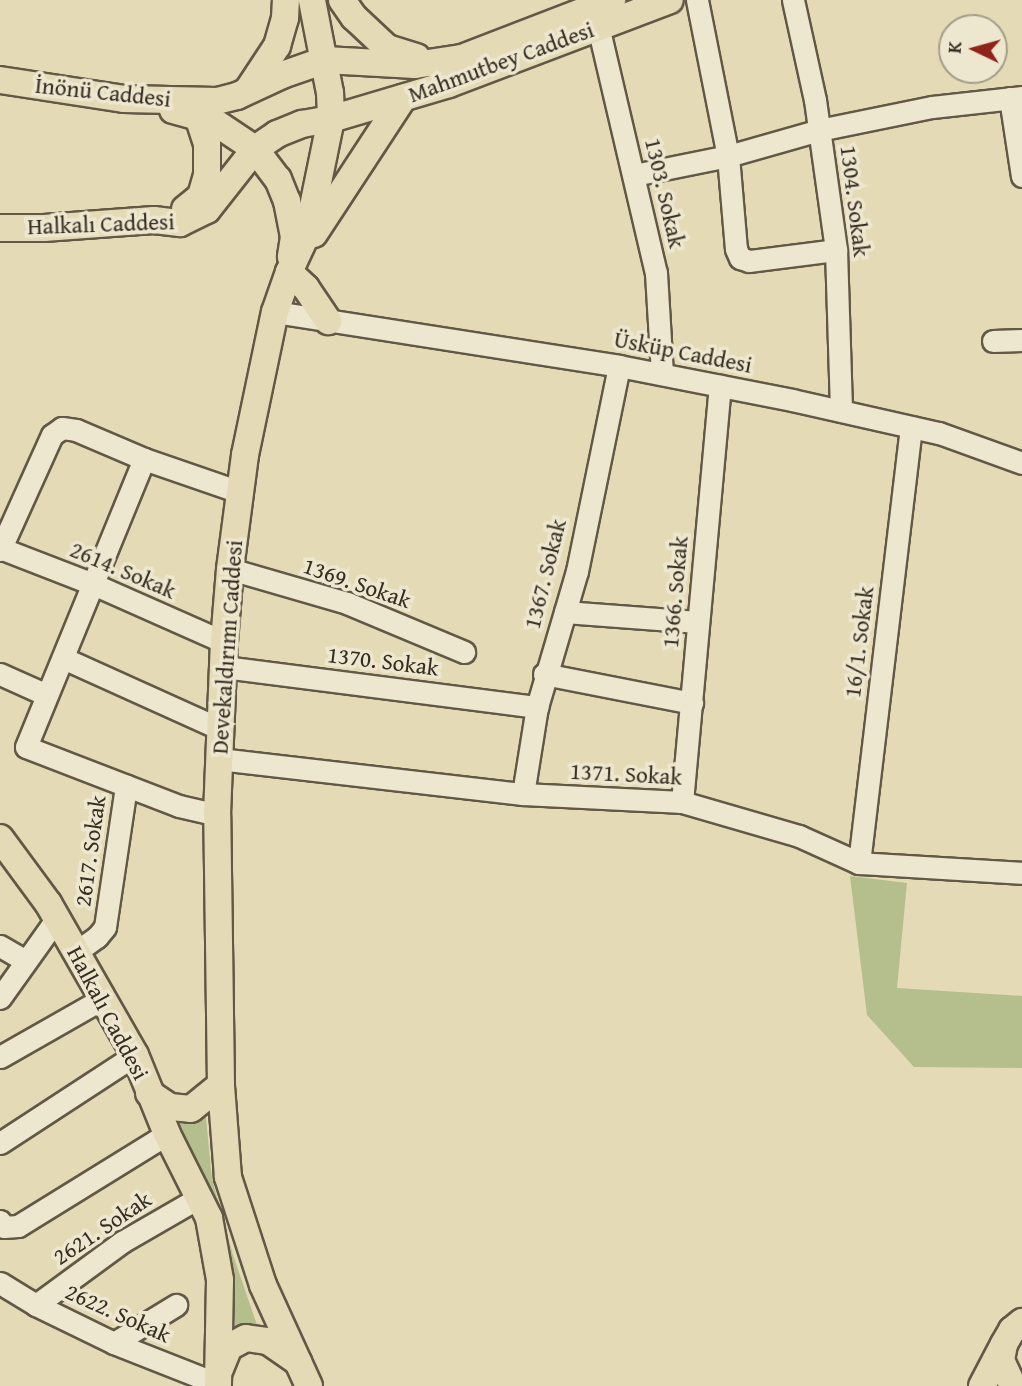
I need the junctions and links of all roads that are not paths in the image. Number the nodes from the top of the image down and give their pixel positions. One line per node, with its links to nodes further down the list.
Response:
1 (286, 0): 11 (main road)
2 (312, 0): 8 (main road, Devekaldırımı Caddesi)
3 (342, 0): 9 (main road)
4 (670, 0): 7 (main road, Mahmutbey Caddesi)
5 (697, 0): 19 (street)
6 (793, 0): 17 (street, 1304. Sokak)
7 (604, 7): 9 (main road, Mahmutbey Caddesi); 13 (main road, Mahmutbey Caddesi); 20 (street, 1303. Sokak)
8 (325, 60): 9 (main road, Mahmutbey Caddesi); 11 (main road, İnönü Caddesi); 16 (main road, Devekaldırımı Caddesi)
9 (438, 64)
10 (0, 80): 14 (main road, İnönü Caddesi)
11 (247, 91): 14 (main road, İnönü Caddesi)
12 (1016, 97): 17 (street); 21 (street)
13 (403, 98): 16 (main road, Mahmutbey Caddesi); 25 (main road)
14 (124, 99): 15 (main road)
15 (194, 115): 18 (main road); 22 (main road)
16 (331, 119): 18 (main road, Halkalı Caddesi); 25 (main road, Devekaldırımı Caddesi)
17 (819, 130): 19 (street); 24 (street, 1304. Sokak)
18 (255, 149): 22 (main road, Halkalı Caddesi); 25 (main road)
19 (728, 156): 20 (street); 24 (street)
20 (634, 174): 31 (street, 1303. Sokak)
21 (1022, 176)
22 (154, 220): 23 (main road, Halkalı Caddesi)
23 (0, 228)
24 (836, 250): 33 (street, 1304. Sokak)
25 (289, 272): 26 (main road, Devekaldırımı Caddesi); 27 (main road)
26 (275, 312): 27 (street, Üsküp Caddesi); 37 (main road, Devekaldırımı Caddesi)
27 (328, 321): 30 (street, Üsküp Caddesi)
28 (1022, 340): 29 (street)
29 (993, 341)
30 (619, 366): 31 (street, Üsküp Caddesi); 41 (street, 1367. Sokak)
31 (662, 374): 32 (street, Üsküp Caddesi)
32 (720, 386): 33 (street, Üsküp Caddesi); 42 (street, 1366. Sokak)
33 (841, 411): 34 (street, Üsküp Caddesi)
34 (911, 427): 36 (street, Üsküp Caddesi); 58 (street, 16/1. Sokak)
35 (144, 458): 37 (street); 38 (street); 40 (street)
36 (1022, 463)
37 (240, 492): 39 (main road, Devekaldırımı Caddesi)
38 (0, 549): 40 (street, 2614. Sokak)
39 (230, 569): 43 (street, 1369. Sokak); 44 (main road, Devekaldırımı Caddesi)
40 (93, 584): 44 (street, 2614. Sokak); 45 (street)
41 (565, 612): 42 (street); 47 (street, 1367. Sokak)
42 (698, 622): 49 (street, 1366. Sokak)
43 (464, 652)
44 (224, 654): 50 (street, 1370. Sokak); 51 (main road, Devekaldırımı Caddesi)
45 (62, 658): 48 (street); 51 (street)
46 (0, 674): 48 (street)
47 (544, 674): 49 (street); 50 (street, 1367. Sokak)
48 (47, 695): 53 (street)
49 (692, 703): 55 (street, 1366. Sokak)
50 (537, 707): 54 (street, 1367. Sokak)
51 (220, 729): 52 (main road, Devekaldırımı Caddesi)
52 (219, 759): 54 (street, 1371. Sokak); 56 (main road, Devekaldırımı Caddesi)
53 (126, 786): 56 (street); 62 (street, 2617. Sokak)
54 (523, 794): 55 (street, 1371. Sokak)
55 (682, 802): 58 (street, 1371. Sokak)
56 (217, 815): 68 (main road, Devekaldırımı Caddesi)
57 (0, 838): 60 (main road, Halkalı Caddesi)
58 (859, 863): 59 (street, 1371. Sokak)
59 (1022, 873)
60 (57, 918): 62 (main road, Halkalı Caddesi); 63 (street)
61 (0, 946): 63 (street)
62 (76, 952): 65 (main road, Halkalı Caddesi)
63 (26, 961): 64 (street)
64 (0, 998)
65 (102, 999): 66 (main road, Halkalı Caddesi); 67 (street)
66 (135, 1055): 69 (main road, Halkalı Caddesi); 71 (street)
67 (0, 1057)
68 (220, 1085): 69 (main road); 79 (main road, Devekaldırımı Caddesi)
69 (149, 1093): 70 (main road, Halkalı Caddesi)
70 (167, 1134): 72 (main road, Halkalı Caddesi); 73 (street)
71 (0, 1143)
72 (200, 1197): 75 (street, 2621. Sokak); 80 (main road)
73 (1, 1226)
74 (0, 1283): 75 (street, 2622. Sokak)
75 (36, 1305): 78 (street, 2622. Sokak)
76 (176, 1305): 78 (street)
77 (1017, 1327): 81 (main road); 82 (main road)
78 (114, 1343): 80 (street, 2622. Sokak)
79 (306, 1379): 80 (main road)
80 (218, 1382)
81 (982, 1386)
82 (1013, 1386)

